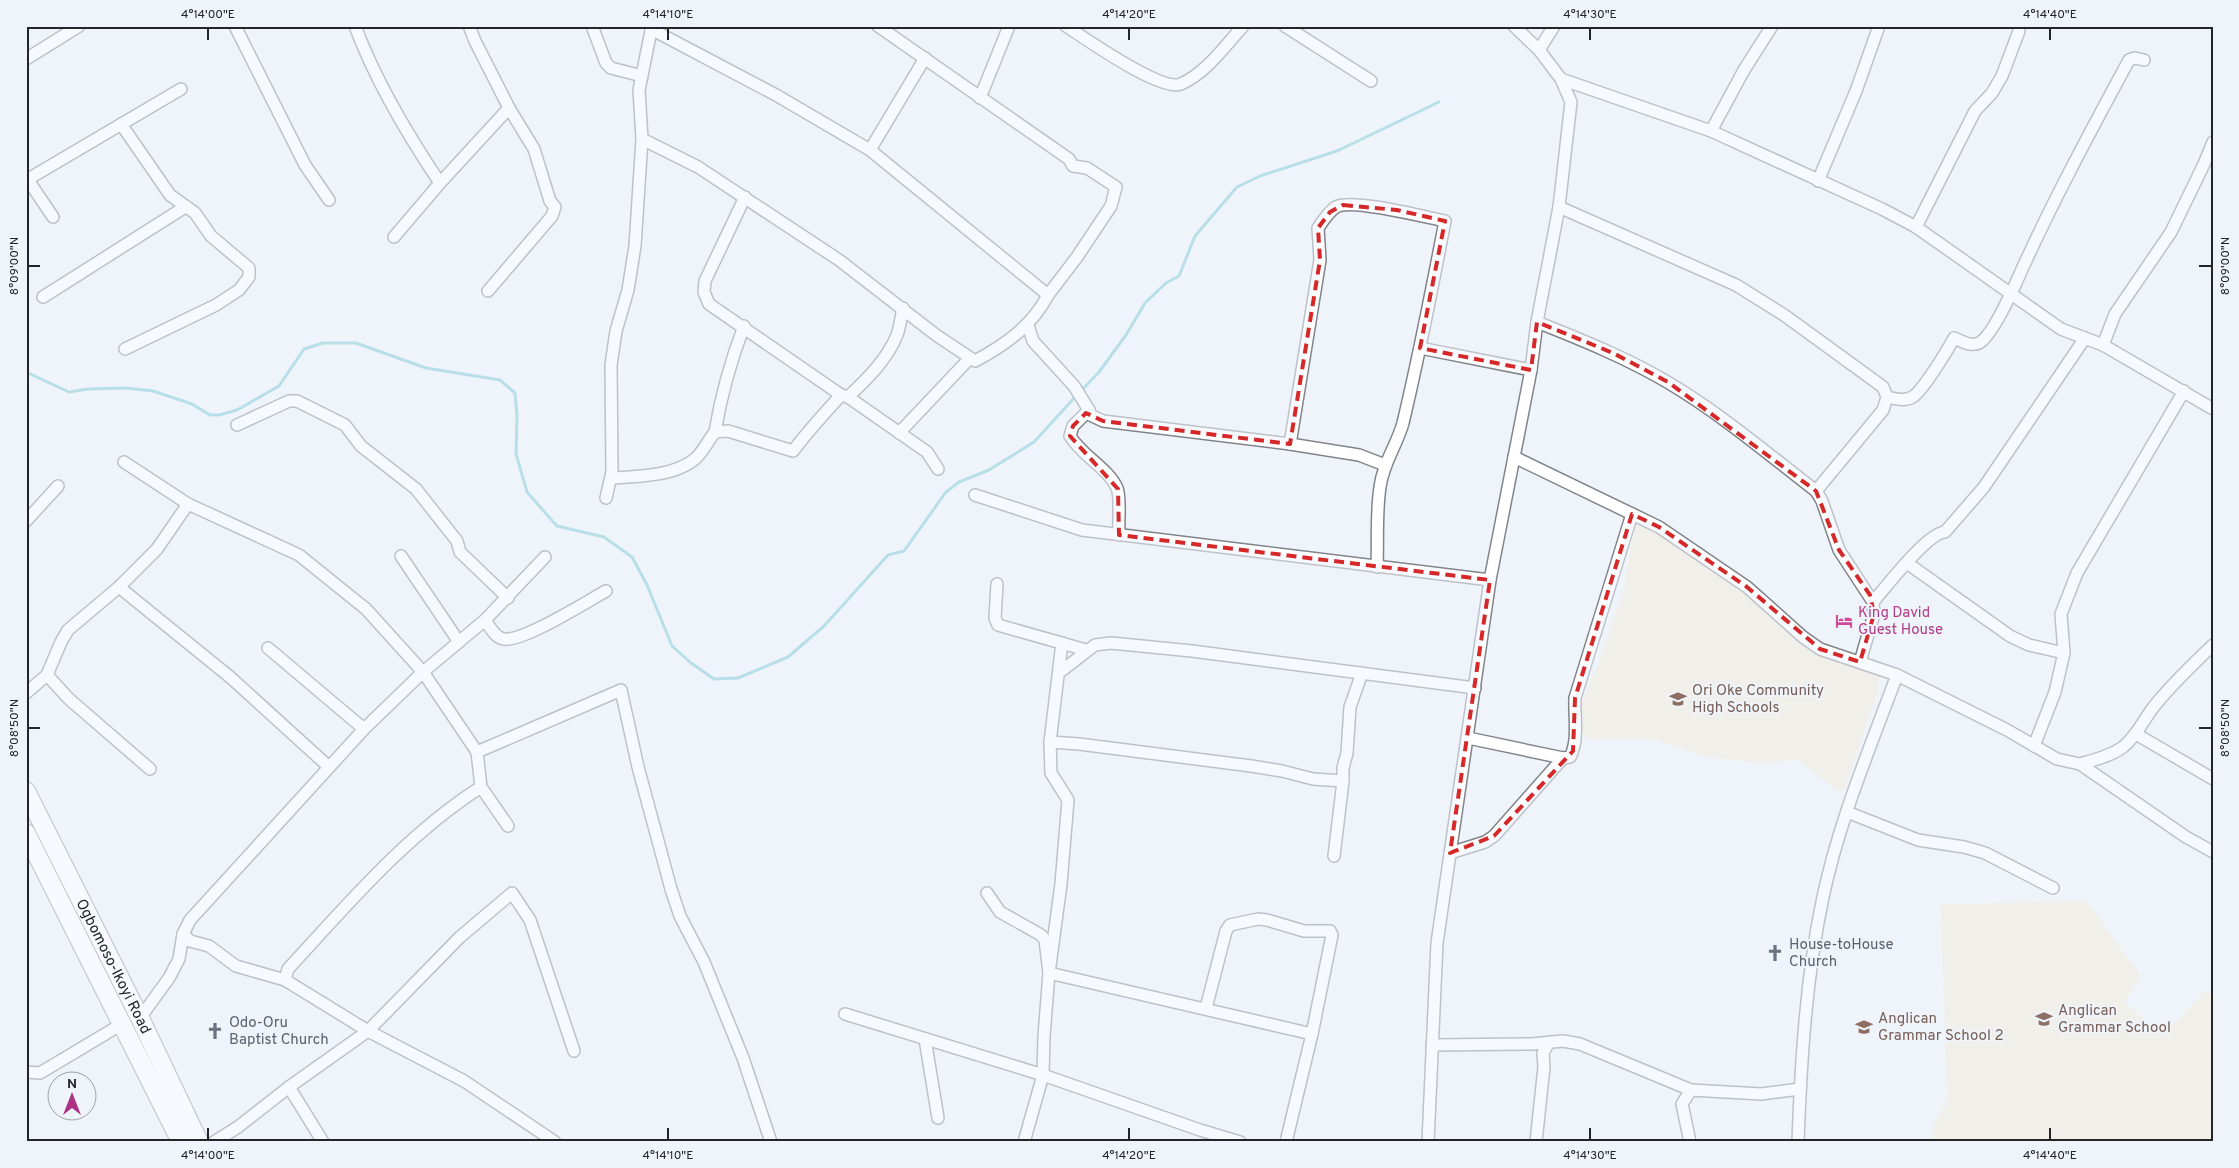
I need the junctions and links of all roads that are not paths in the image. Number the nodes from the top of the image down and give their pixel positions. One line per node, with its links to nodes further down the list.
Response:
1 (79, 26): 19 (street)
2 (235, 26): 36 (street)
3 (355, 26): 34 (street)
4 (469, 26): 26 (street)
5 (592, 26): 21 (street)
6 (878, 26): 18 (street)
7 (1009, 26): 25 (street)
8 (1066, 26): 9 (street)
9 (1242, 26)
10 (1285, 26): 23 (street)
11 (1514, 26): 17 (street)
12 (1554, 26): 17 (street)
13 (1772, 26): 28 (street)
14 (1879, 26): 33 (street)
15 (651, 28): 21 (street); 31 (street)
16 (2019, 31): 40 (street)
17 (1539, 50): 22 (street)
18 (925, 58): 25 (street); 31 (street)
19 (26, 59)
20 (2144, 60): 43 (street)
21 (642, 76): 29 (street)
22 (1561, 79): 28 (street); 37 (street)
23 (1371, 81)
24 (181, 89): 27 (street)
25 (980, 98): 44 (street)
26 (509, 108): 34 (street); 42 (street)
27 (121, 124): 32 (street); 38 (street)
28 (1711, 131): 33 (street)
29 (642, 139): 35 (street); 69 (street)
30 (2213, 142): 51 (street)
31 (870, 150): 44 (street)
32 (28, 178): 39 (street)
33 (1818, 181): 40 (street)
34 (440, 183): 41 (street)
35 (745, 197): 46 (street); 49 (street)
36 (330, 200)
37 (1560, 207): 47 (street); 58 (street)
38 (185, 208): 45 (street); 53 (street)
39 (54, 217)
40 (1916, 227): 43 (street)
41 (394, 237)
42 (488, 291)
43 (2011, 294): 50 (street); 58 (street)
44 (1048, 295): 48 (street)
45 (43, 297)
46 (903, 308): 54 (street); 57 (street)
47 (1537, 322): 55 (street); 71 (street)
48 (1028, 325): 54 (street); 60 (street)
49 (744, 326): 57 (street); 62 (street)
50 (2085, 338): 51 (street); 80 (street)
51 (2103, 345): 56 (street)
52 (1420, 348): 55 (street); 64 (street); 67 (street)
53 (125, 349)
54 (970, 358): 63 (street)
55 (1531, 370): 65 (street)
56 (2184, 391): 59 (street); 94 (street)
57 (844, 396): 62 (street); 63 (street)
58 (1887, 397): 71 (street)
59 (2212, 405)
60 (1086, 413): 64 (street); 77 (street)
61 (237, 425): 86 (street)
62 (715, 432): 69 (street)
63 (899, 433): 68 (street)
64 (1290, 444): 67 (street)
65 (1514, 457): 75 (street); 82 (street)
66 (124, 462): 74 (street)
67 (1385, 465): 81 (street)
68 (938, 469)
69 (611, 478): 73 (street)
70 (58, 486): 76 (street)
71 (1816, 491): 87 (street)
72 (975, 495): 77 (street)
73 (606, 498)
74 (188, 504): 84 (street); 96 (street)
75 (1632, 514): 95 (street); 109 (street)
76 (26, 522)
77 (1119, 535): 81 (street)
78 (401, 556): 89 (street)
79 (544, 558): 86 (street)
80 (1907, 563): 87 (street); 94 (street)
81 (1376, 567): 82 (street)
82 (1490, 580): 101 (street)
83 (997, 584): 90 (street)
84 (119, 587): 99 (street); 111 (street)
85 (606, 591): 88 (street)
86 (508, 598): 88 (street)
87 (1872, 602): 95 (street)
88 (485, 620): 89 (street)
89 (460, 642): 96 (street)
90 (1062, 643): 93 (street); 97 (street)
91 (2213, 645): 104 (street)
92 (268, 648): 103 (street)
93 (1086, 650): 97 (street); 98 (street)
94 (2064, 653): 107 (street)
95 (1860, 662): 100 (street)
96 (423, 672): 103 (street); 108 (street)
97 (1060, 672): 106 (street)
98 (1362, 673): 101 (street); 114 (street)
99 (47, 675): 102 (street); 112 (street)
100 (1897, 675): 107 (street); 117 (street)
101 (1475, 688): 105 (street)
102 (26, 693)
103 (364, 729): 111 (street)
104 (2136, 734): 110 (street); 113 (street)
105 (1468, 738): 109 (street); 121 (street)
106 (1050, 742): 114 (street); 126 (street)
107 (2034, 746): 110 (street)
108 (477, 752): 115 (street); 151 (street)
109 (1563, 758): 121 (street)
110 (2080, 764): 120 (street)
111 (329, 767): 125 (street)
112 (150, 769)
113 (2213, 779)
114 (1343, 781): 122 (street)
115 (481, 787): 118 (street); 127 (street)
116 (26, 792): 130 (main road, Ogbomoso-Ikoyi Road)
117 (1847, 812): 123 (street); 143 (street)
118 (508, 826)
119 (26, 833): 131 (main road, Ogbomoso-Ikoyi Road)
120 (2213, 852)
121 (1450, 853): 137 (street)
122 (1334, 856)
123 (2053, 888)
124 (987, 894): 126 (street)
125 (183, 934): 127 (street); 130 (street)
126 (1049, 973): 128 (street); 141 (street)
127 (285, 980): 132 (street)
128 (1206, 1008): 133 (street); 133 (street)
129 (845, 1014): 134 (street)
130 (140, 1018): 147 (main road, Ogbomoso-Ikoyi Road)
131 (122, 1024): 140 (street); 146 (main road, Ogbomoso-Ikoyi Road)
132 (368, 1031): 138 (street); 142 (street); 150 (street)
133 (1312, 1034): 154 (street)
134 (925, 1039): 141 (street); 145 (street)
135 (1549, 1042): 136 (street); 139 (street); 144 (street)
136 (1532, 1044): 137 (street); 139 (street)
137 (1432, 1045): 155 (street)
138 (574, 1051)
139 (1543, 1053): 156 (street)
140 (26, 1072)
141 (1043, 1075): 152 (street); 153 (street)
142 (289, 1087): 148 (street); 149 (street)
143 (1800, 1089): 144 (street); 158 (street)
144 (1691, 1090): 157 (street)
145 (938, 1118)
146 (181, 1142)
147 (200, 1142)
148 (214, 1142)
149 (323, 1142)
150 (555, 1142)
151 (771, 1142)
152 (1024, 1142)
153 (1240, 1142)
154 (1286, 1142)
155 (1428, 1142)
156 (1536, 1142)
157 (1690, 1142)
158 (1798, 1142)

